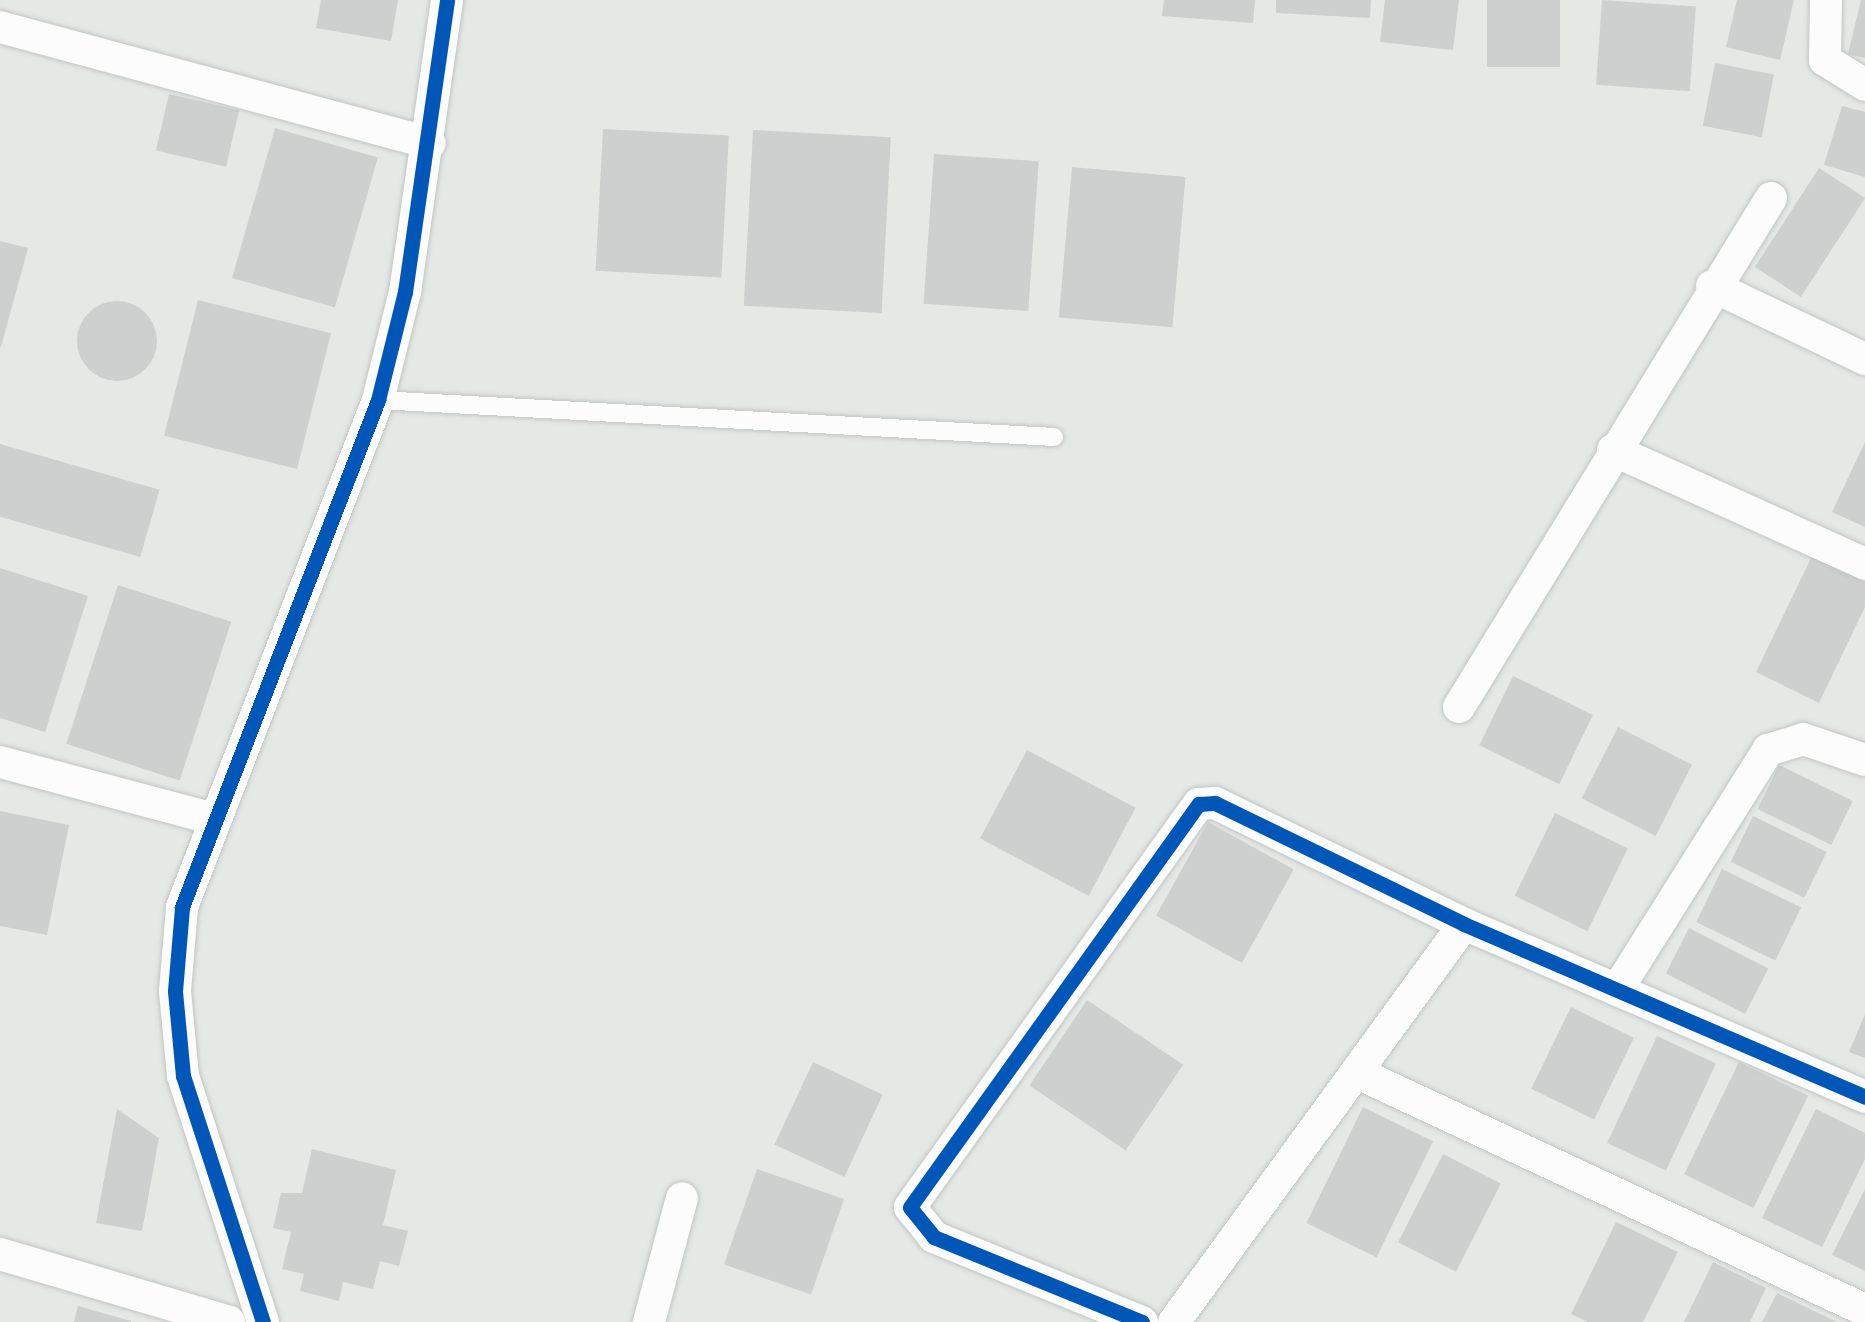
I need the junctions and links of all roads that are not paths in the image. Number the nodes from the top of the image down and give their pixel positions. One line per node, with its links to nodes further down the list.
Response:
1 (447, 0): 5 (street)
2 (1826, 0): 4 (street)
3 (0, 27): 5 (street)
4 (1865, 85)
5 (430, 143): 9 (street)
6 (1771, 198): 7 (street)
7 (1712, 286): 8 (street); 11 (street)
8 (1865, 359)
9 (378, 400): 10 (lane); 16 (street)
10 (1054, 437)
11 (1613, 450): 12 (street); 13 (street)
12 (1865, 564)
13 (1459, 707)
14 (1865, 760): 18 (street)
15 (0, 762): 16 (street)
16 (210, 818): 25 (street)
17 (1464, 924): 18 (street); 19 (street); 27 (street)
18 (1617, 990): 20 (street)
19 (1362, 1075): 23 (street); 28 (street)
20 (1865, 1098)
21 (682, 1198): 26 (street)
22 (0, 1254): 24 (street)
23 (1865, 1310)
24 (229, 1322)
25 (263, 1322)
26 (650, 1322)
27 (1142, 1322)
28 (1174, 1322)

